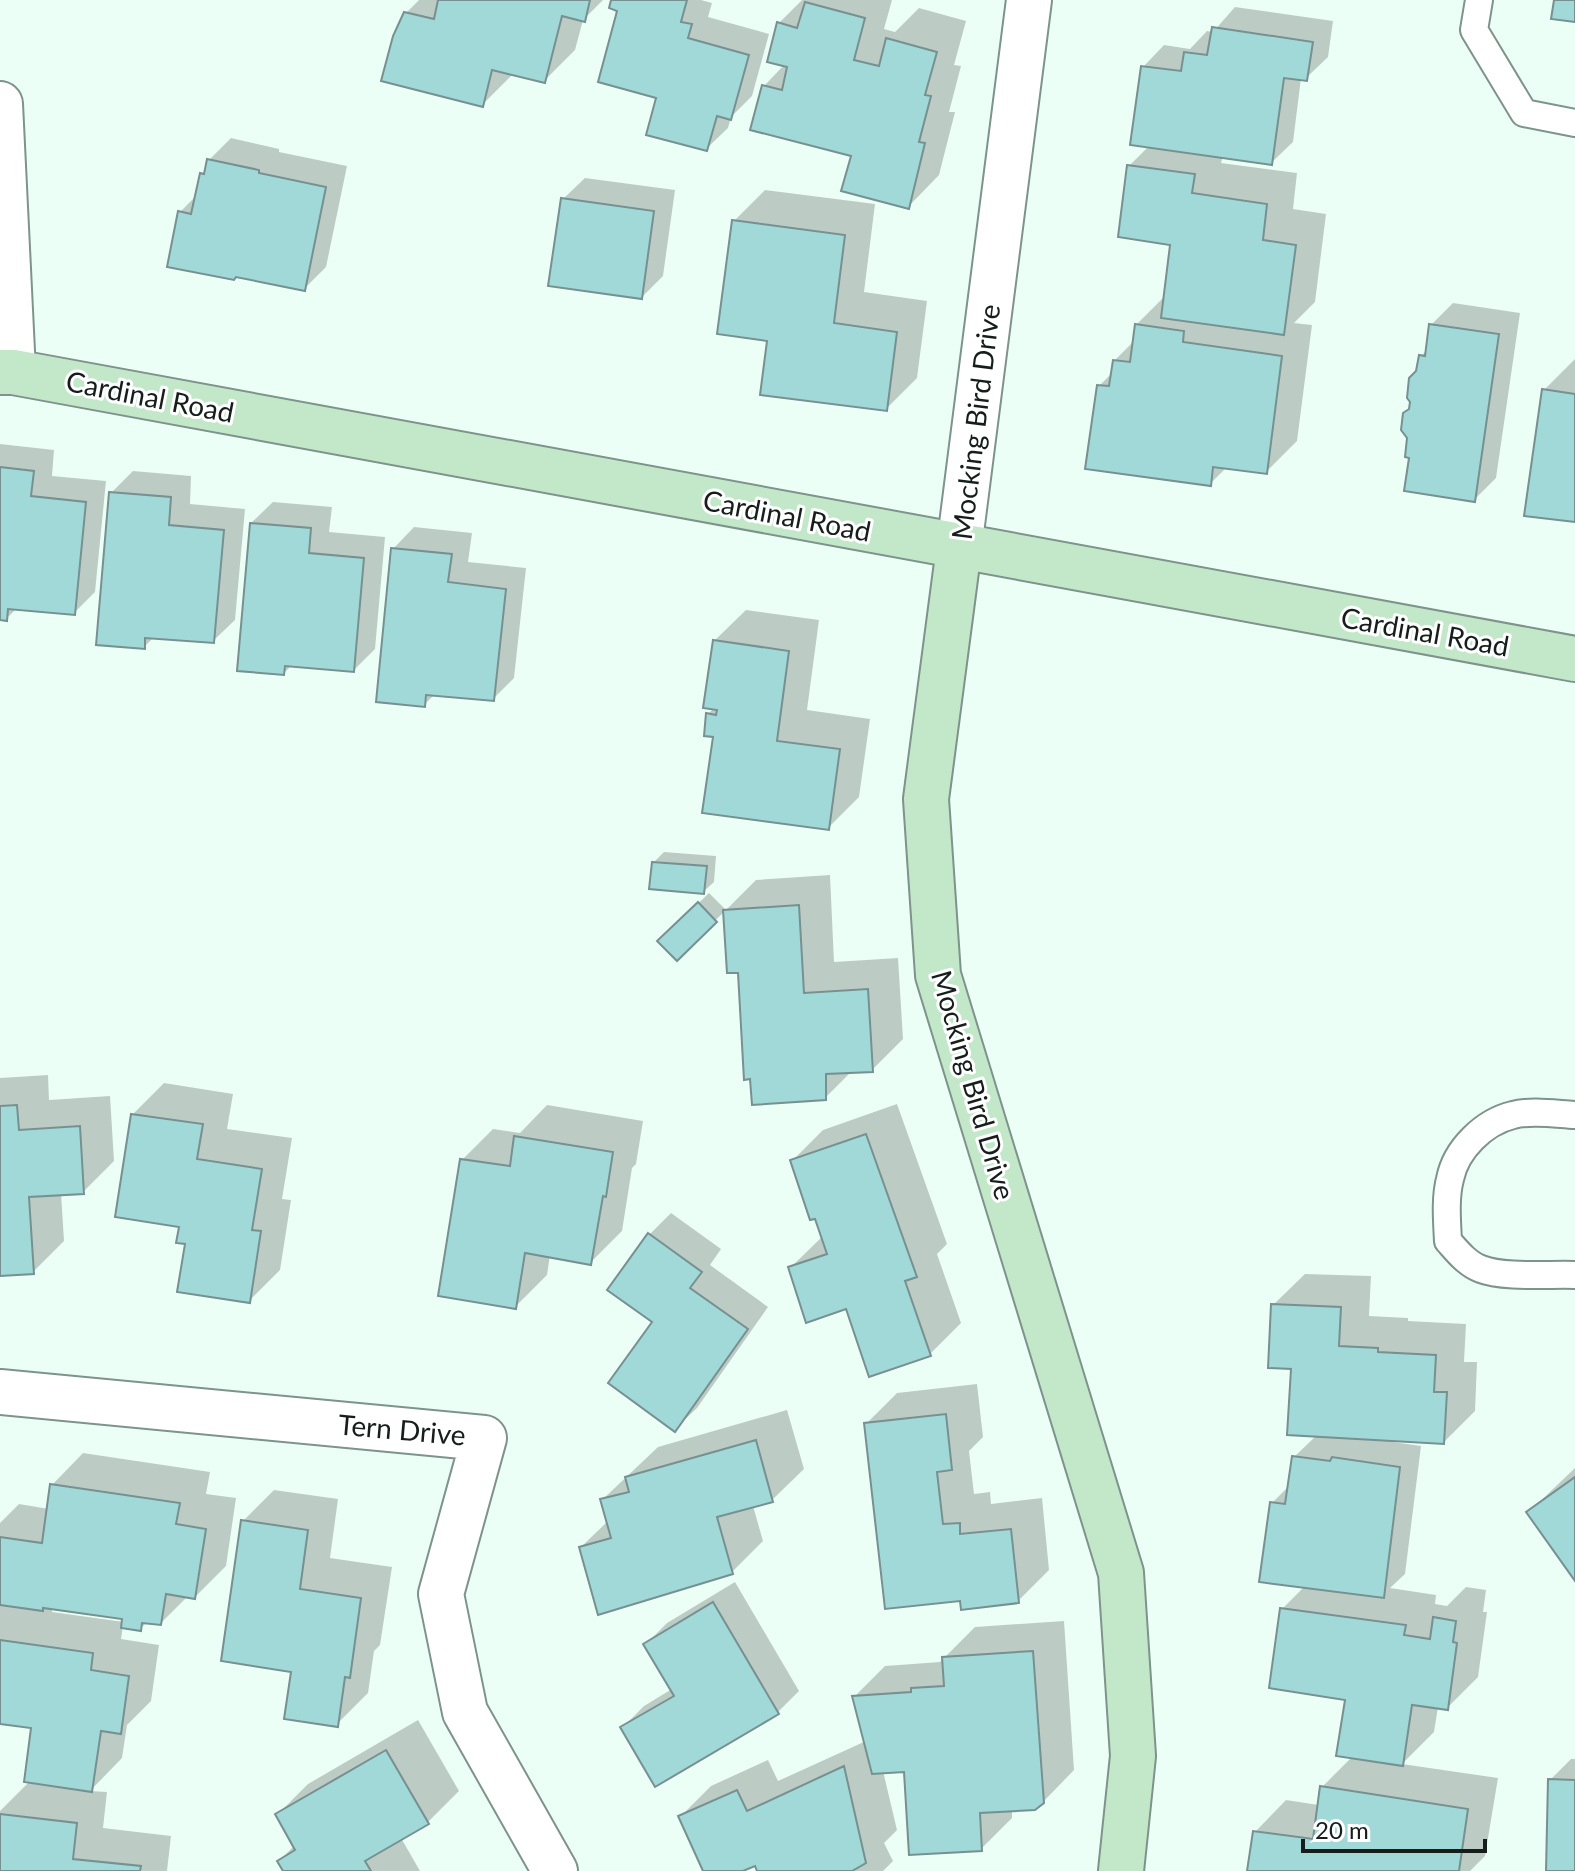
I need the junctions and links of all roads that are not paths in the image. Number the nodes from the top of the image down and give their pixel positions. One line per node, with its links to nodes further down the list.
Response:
1 (1029, 0): 6 (street, Mocking Bird Drive)
2 (1479, 0): 4 (lane)
3 (0, 104): 5 (street)
4 (1575, 123)
5 (6, 372): 6 (street, Cardinal Road)
6 (959, 548): 7 (street, Cardinal Road); 12 (street, Mocking Bird Drive)
7 (1575, 659)
8 (1575, 1115): 9 (lane)
9 (1575, 1275)
10 (0, 1392): 11 (street, Tern Drive)
11 (555, 1871)
12 (1121, 1871)

